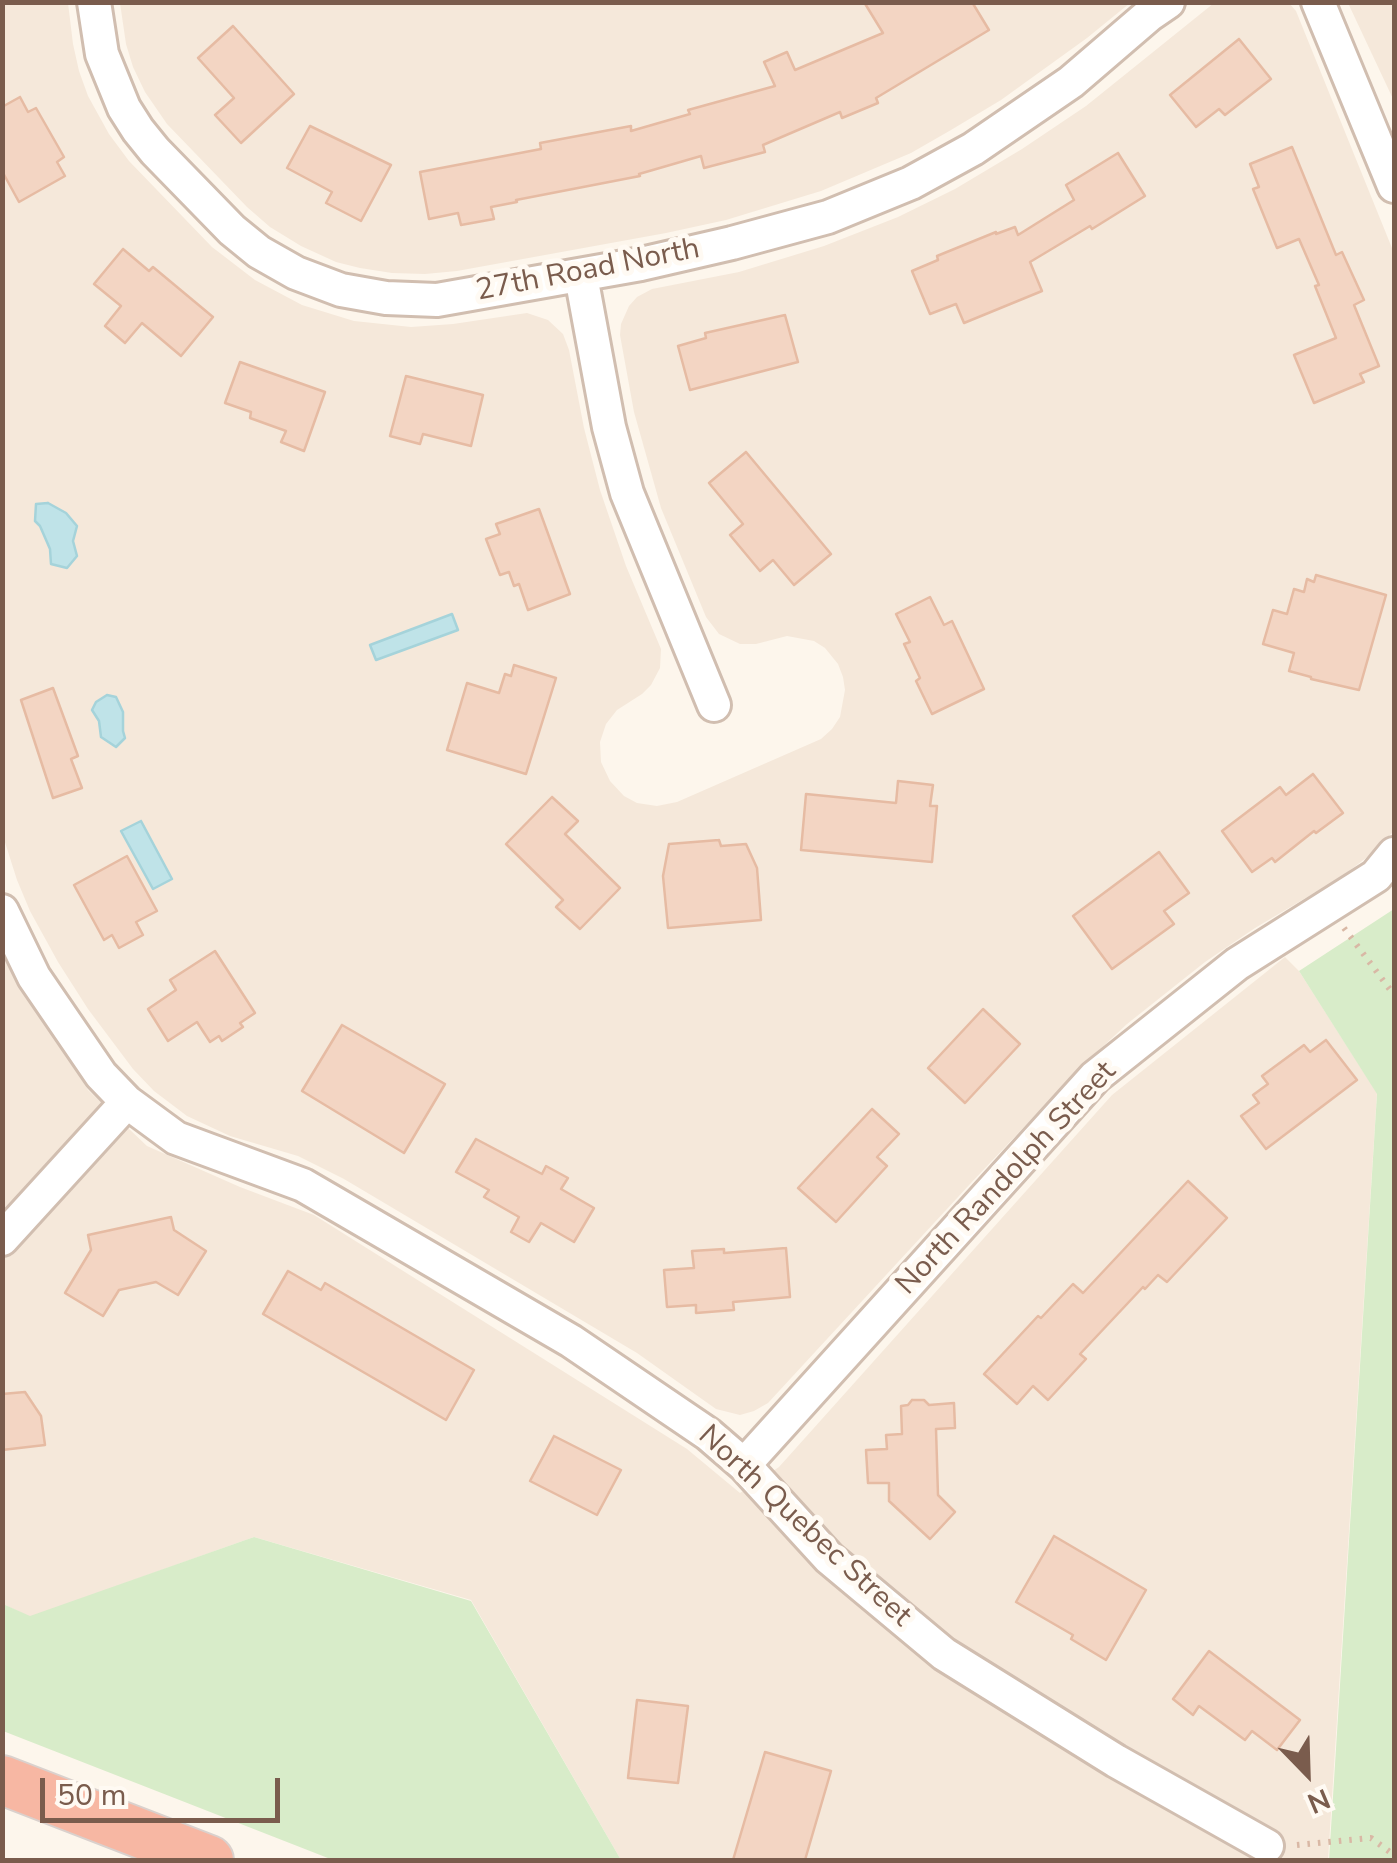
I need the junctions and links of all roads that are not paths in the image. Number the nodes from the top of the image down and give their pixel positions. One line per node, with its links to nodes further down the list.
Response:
1 (94, 2): 5 (street, 27th Road North)
2 (1168, 2): 5 (street, 27th Road North)
3 (1318, 2): 4 (street)
4 (1394, 186)
5 (581, 276): 6 (street)
6 (714, 705)
7 (1394, 854): 11 (street, North Randolph Street)
8 (2, 912): 9 (street, North Quebec Street)
9 (127, 1102): 10 (street); 11 (street, North Quebec Street)
10 (2, 1239)
11 (744, 1465): 13 (street, North Quebec Street)
12 (2, 1780): 14 (highway)
13 (1267, 1846)
14 (209, 1860)

